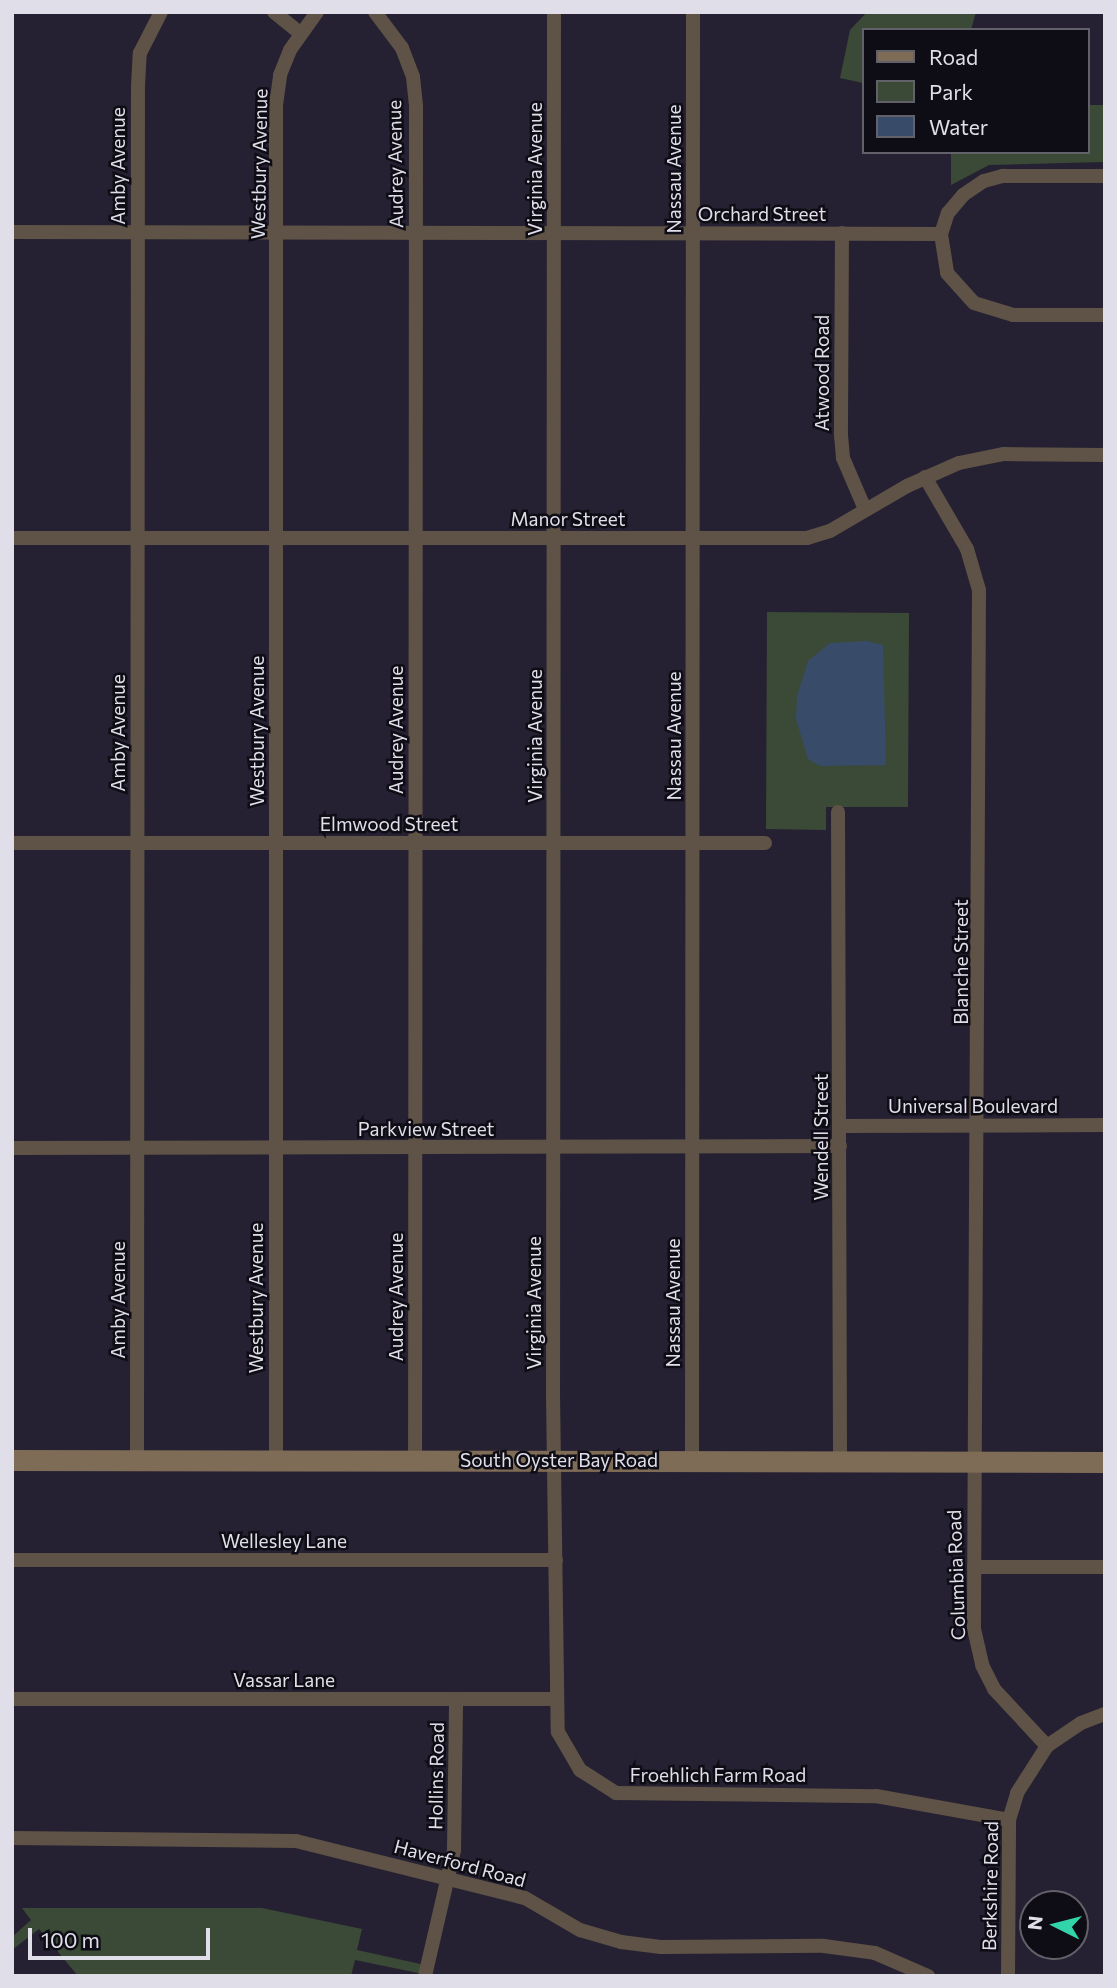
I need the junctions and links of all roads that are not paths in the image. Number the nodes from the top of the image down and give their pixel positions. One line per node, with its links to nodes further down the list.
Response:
1 (162, 12): 10 (street, Amby Avenue)
2 (274, 12): 7 (street)
3 (317, 12): 7 (street, Westbury Avenue)
4 (374, 12): 12 (street, Audrey Avenue)
5 (555, 12): 13 (street, Virginia Avenue)
6 (693, 12): 14 (street, Nassau Avenue)
7 (300, 33): 11 (street, Westbury Avenue)
8 (1105, 176): 16 (street)
9 (12, 232): 10 (street, Orchard Street)
10 (138, 233): 11 (street, Orchard Street); 22 (street, Amby Avenue)
11 (276, 233): 12 (street, Orchard Street); 23 (street, Westbury Avenue)
12 (415, 233): 13 (street, Orchard Street); 24 (street, Audrey Avenue)
13 (554, 233): 14 (street, Orchard Street); 25 (street, Virginia Avenue)
14 (693, 233): 15 (street, Orchard Street); 26 (street, Nassau Avenue)
15 (842, 233): 16 (street, Orchard Street); 20 (street, Atwood Road)
16 (941, 234): 17 (street)
17 (1105, 315)
18 (1105, 455): 19 (street, Manor Street)
19 (925, 477): 20 (street, Manor Street); 35 (street, Blanche Street)
20 (865, 509): 26 (street, Manor Street)
21 (12, 538): 22 (street, Manor Street)
22 (137, 538): 23 (street, Manor Street); 29 (street, Amby Avenue)
23 (276, 538): 24 (street, Manor Street); 30 (street, Westbury Avenue)
24 (415, 538): 25 (street, Manor Street); 31 (street, Audrey Avenue)
25 (554, 538): 26 (street, Manor Street); 32 (street, Virginia Avenue)
26 (693, 538): 33 (street, Nassau Avenue)
27 (838, 812): 37 (street, Wendell Street)
28 (12, 843): 29 (street, Elmwood Street)
29 (137, 843): 30 (street, Elmwood Street); 40 (street, Amby Avenue)
30 (276, 843): 31 (street, Elmwood Street); 41 (street, Westbury Avenue)
31 (415, 843): 32 (street, Elmwood Street); 42 (street, Audrey Avenue)
32 (554, 843): 33 (street, Elmwood Street); 43 (street, Virginia Avenue)
33 (693, 843): 34 (street, Elmwood Street); 44 (street, Nassau Avenue)
34 (765, 843)
35 (979, 1125): 36 (street, Universal Boulevard); 37 (street, Universal Boulevard); 52 (street, Blanche Street)
36 (1105, 1125)
37 (841, 1126): 38 (street, Wendell Street)
38 (840, 1146): 44 (street, Parkview Street); 51 (street, Wendell Street)
39 (12, 1148): 40 (street, Parkview Street)
40 (137, 1148): 41 (street, Parkview Street); 46 (street, Amby Avenue)
41 (276, 1148): 42 (street, Parkview Street); 47 (street, Westbury Avenue)
42 (415, 1149): 43 (street, Parkview Street); 48 (street, Audrey Avenue)
43 (554, 1149): 44 (street, Parkview Street); 49 (street, Virginia Avenue)
44 (692, 1149): 50 (street, Nassau Avenue)
45 (12, 1460): 46 (main road, South Oyster Bay Road)
46 (137, 1460): 47 (main road, South Oyster Bay Road)
47 (276, 1460): 48 (main road, South Oyster Bay Road)
48 (415, 1460): 49 (main road, South Oyster Bay Road)
49 (555, 1461): 50 (main road, South Oyster Bay Road); 55 (street, Froehlich Farm Road)
50 (692, 1461): 51 (main road, South Oyster Bay Road)
51 (840, 1461): 52 (main road, South Oyster Bay Road)
52 (976, 1461): 53 (main road, South Oyster Bay Road); 56 (street, Columbia Road)
53 (1105, 1462)
54 (12, 1560): 55 (street, Wellesley Lane)
55 (556, 1560): 60 (street, Froehlich Farm Road)
56 (974, 1567): 57 (street); 62 (street, Columbia Road)
57 (1105, 1567)
58 (12, 1699): 59 (street, Vassar Lane)
59 (456, 1699): 60 (street, Vassar Lane); 65 (street, Hollins Road)
60 (556, 1699): 63 (street, Froehlich Farm Road)
61 (1105, 1714): 62 (street, Berkshire Road)
62 (1047, 1746): 63 (street, Berkshire Road)
63 (1009, 1820): 68 (street, Berkshire Road)
64 (12, 1838): 65 (street, Haverford Road)
65 (447, 1878): 66 (street, Hollins Road); 67 (street, Haverford Road)
66 (425, 1976)
67 (928, 1976)
68 (1008, 1976)

